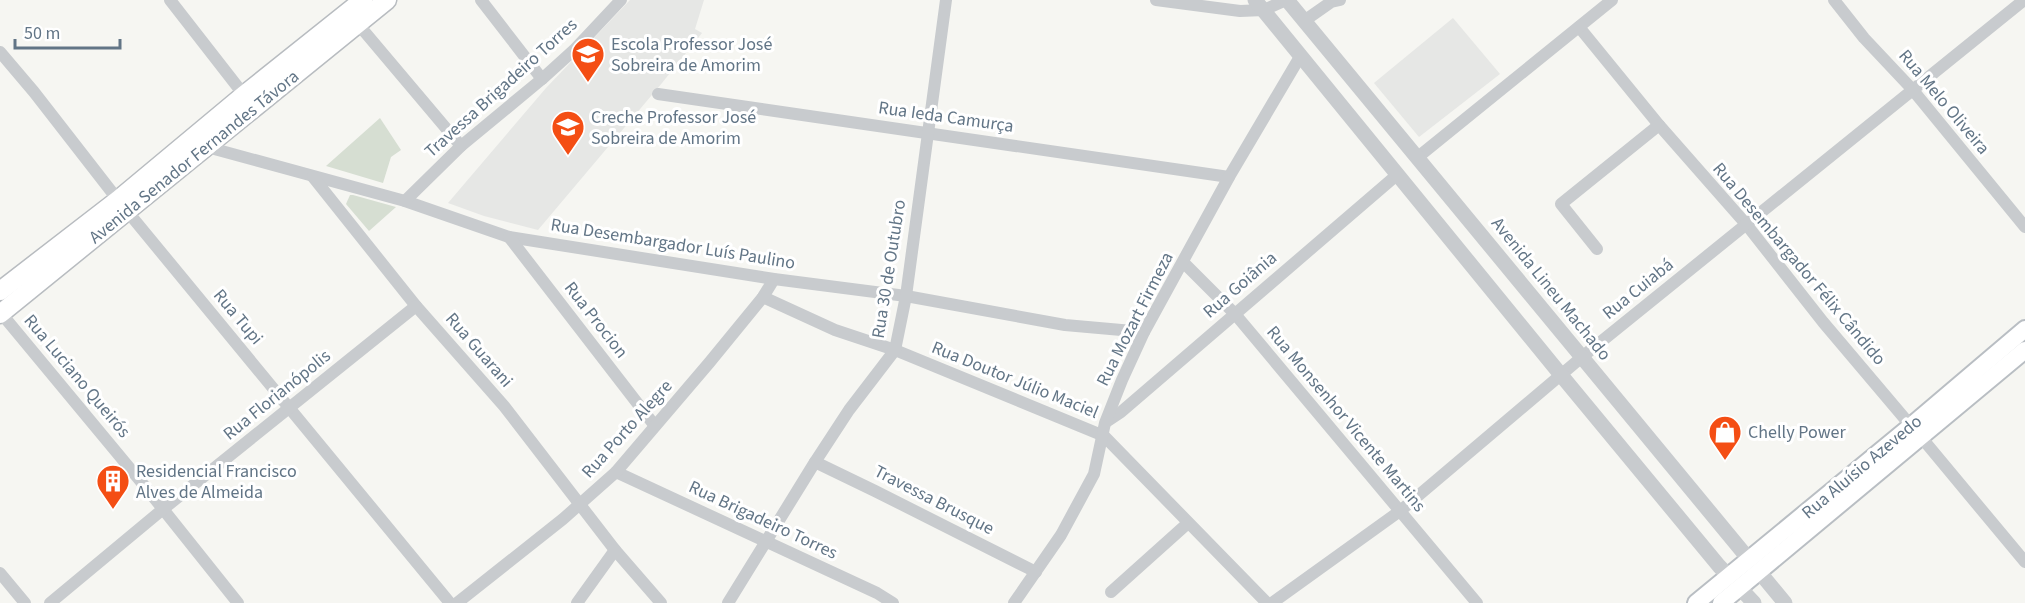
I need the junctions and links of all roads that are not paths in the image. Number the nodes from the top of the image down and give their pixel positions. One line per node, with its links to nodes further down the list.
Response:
1 (170, 0): 22 (street)
2 (363, 0): 22 (main road, Avenida Senador Fernandes Távora)
3 (387, 0): 15 (main road, Avenida Senador Fernandes Távora)
4 (481, 0): 19 (street)
5 (621, 0): 19 (street, Travessa Brigadeiro Torres)
6 (946, 0): 24 (street, Rua 30 de Outubro)
7 (1156, 0): 13 (street)
8 (1286, 0): 13 (street); 14 (street, Avenida Lineu Machado)
9 (1612, 0): 16 (street)
10 (1834, 0): 20 (street, Rua Melo Oliveira)
11 (2024, 0): 20 (street, Rua Cuiabá)
12 (1333, 1): 14 (street)
13 (1260, 5): 18 (street)
14 (1304, 21): 27 (street, Avenida Lineu Machado)
15 (358, 24): 25 (main road, Avenida Senador Fernandes Távora); 26 (street)
16 (1579, 27): 23 (street, Rua Desembargador Félix Cândido); 27 (street)
17 (0, 52): 32 (street, Rua Tupi)
18 (1301, 55): 28 (street); 30 (street, Rua Mozart Firmeza)
19 (542, 79): 26 (street, Travessa Brigadeiro Torres)
20 (1912, 89): 33 (street, Rua Cuiabá); 34 (street, Rua Melo Oliveira)
21 (658, 94): 24 (street, Rua Ieda Camurça)
22 (244, 95): 32 (main road, Avenida Senador Fernandes Távora)
23 (1659, 125): 33 (street, Rua Desembargador Félix Cândido); 36 (street)
24 (927, 133): 30 (street, Rua Ieda Camurça); 40 (street, Rua 30 de Outubro)
25 (207, 147): 29 (street, Rua Desembargador Luís Paulino); 32 (main road, Avenida Senador Fernandes Távora)
26 (461, 147): 31 (street, Travessa Brigadeiro Torres)
27 (1418, 158): 49 (street, Avenida Lineu Machado)
28 (1398, 174): 44 (street, Rua Goiânia); 50 (street)
29 (313, 177): 31 (street, Rua Desembargador Luís Paulino); 42 (street, Rua Guarani)
30 (1229, 177): 37 (street, Rua Mozart Firmeza)
31 (405, 201): 35 (street, Rua Desembargador Luís Paulino)
32 (122, 206): 39 (main road, Avenida Senador Fernandes Távora); 43 (main road, Avenida Senador Fernandes Távora); 51 (street, Rua Tupi)
33 (1746, 224): 49 (street, Rua Cuiabá); 54 (street, Rua Desembargador Félix Cândido)
34 (2025, 227)
35 (509, 237): 38 (street, Rua Desembargador Luís Paulino); 53 (street, Rua Procion)
36 (1597, 249)
37 (1184, 261): 44 (street, Rua Monsenhor Vicente Martins); 46 (street, Rua Mozart Firmeza)
38 (774, 279): 40 (street, Rua Desembargador Luís Paulino); 41 (street, Rua Porto Alegre)
39 (0, 291)
40 (906, 296): 46 (street, Rua Desembargador Luís Paulino); 47 (street, Rua 30 de Outubro)
41 (763, 297): 47 (street, Rua Doutor Júlio Maciel); 53 (street, Rua Porto Alegre)
42 (416, 306): 51 (street, Rua Florianópolis); 58 (street, Rua Guarani)
43 (1, 313): 59 (street, Rua Luciano Queirós)
44 (1235, 314): 52 (street, Rua Goiânia); 60 (street, Rua Monsenhor Vicente Martins)
45 (2025, 329): 54 (main road, Rua Aluísio Azevedo)
46 (1144, 332): 52 (street, Rua Mozart Firmeza)
47 (895, 350): 55 (street, Rua Doutor Júlio Maciel); 56 (street, Rua 30 de Outubro)
48 (2025, 350): 54 (main road, Rua Aluísio Azevedo)
49 (1582, 357): 50 (street, Rua Cuiabá); 65 (street, Avenida Lineu Machado)
50 (1562, 375): 60 (street, Rua Cuiabá); 68 (street)
51 (290, 408): 59 (street, Rua Florianópolis); 74 (street, Rua Tupi)
52 (1106, 423): 55 (street, Rua Mozart Firmeza)
53 (655, 426): 57 (street, Rua Porto Alegre)
54 (1916, 432): 64 (street, Rua Desembargador Félix Cândido); 65 (main road, Rua Aluísio Azevedo)
55 (1104, 436): 61 (street, Rua Doutor Júlio Maciel); 66 (street, Rua Mozart Firmeza)
56 (815, 462): 62 (street, Rua 30 de Outubro); 66 (street, Travessa Brusque)
57 (616, 472): 58 (street, Rua Porto Alegre); 62 (street, Rua Brigadeiro Torres)
58 (581, 505): 63 (street, Rua Guarani); 75 (street, Rua Porto Alegre)
59 (162, 510): 72 (street, Rua Florianópolis); 73 (street, Rua Luciano Queirós)
60 (1400, 511): 81 (street, Rua Cuiabá); 82 (street, Rua Monsenhor Vicente Martins)
61 (1188, 523): 69 (street); 80 (street, Rua Doutor Júlio Maciel)
62 (766, 543): 70 (street, Rua Brigadeiro Torres); 78 (street, Rua 30 de Outubro)
63 (615, 550): 76 (street); 77 (street, Rua Guarani)
64 (2025, 562)
65 (1754, 566): 68 (main road, Rua Aluísio Azevedo); 86 (street, Avenida Lineu Machado)
66 (1036, 572): 79 (street, Rua Mozart Firmeza)
67 (0, 573): 71 (street)
68 (1734, 582): 83 (main road, Rua Aluísio Azevedo); 84 (main road, Rua Aluísio Azevedo); 85 (street)
69 (1112, 592)
70 (889, 602)
71 (25, 603)
72 (50, 603)
73 (238, 603)
74 (450, 603)
75 (456, 603)
76 (577, 603)
77 (661, 603)
78 (728, 603)
79 (1014, 603)
80 (1267, 603)
81 (1272, 603)
82 (1477, 603)
83 (1696, 603)
84 (1721, 603)
85 (1754, 603)
86 (1785, 603)

